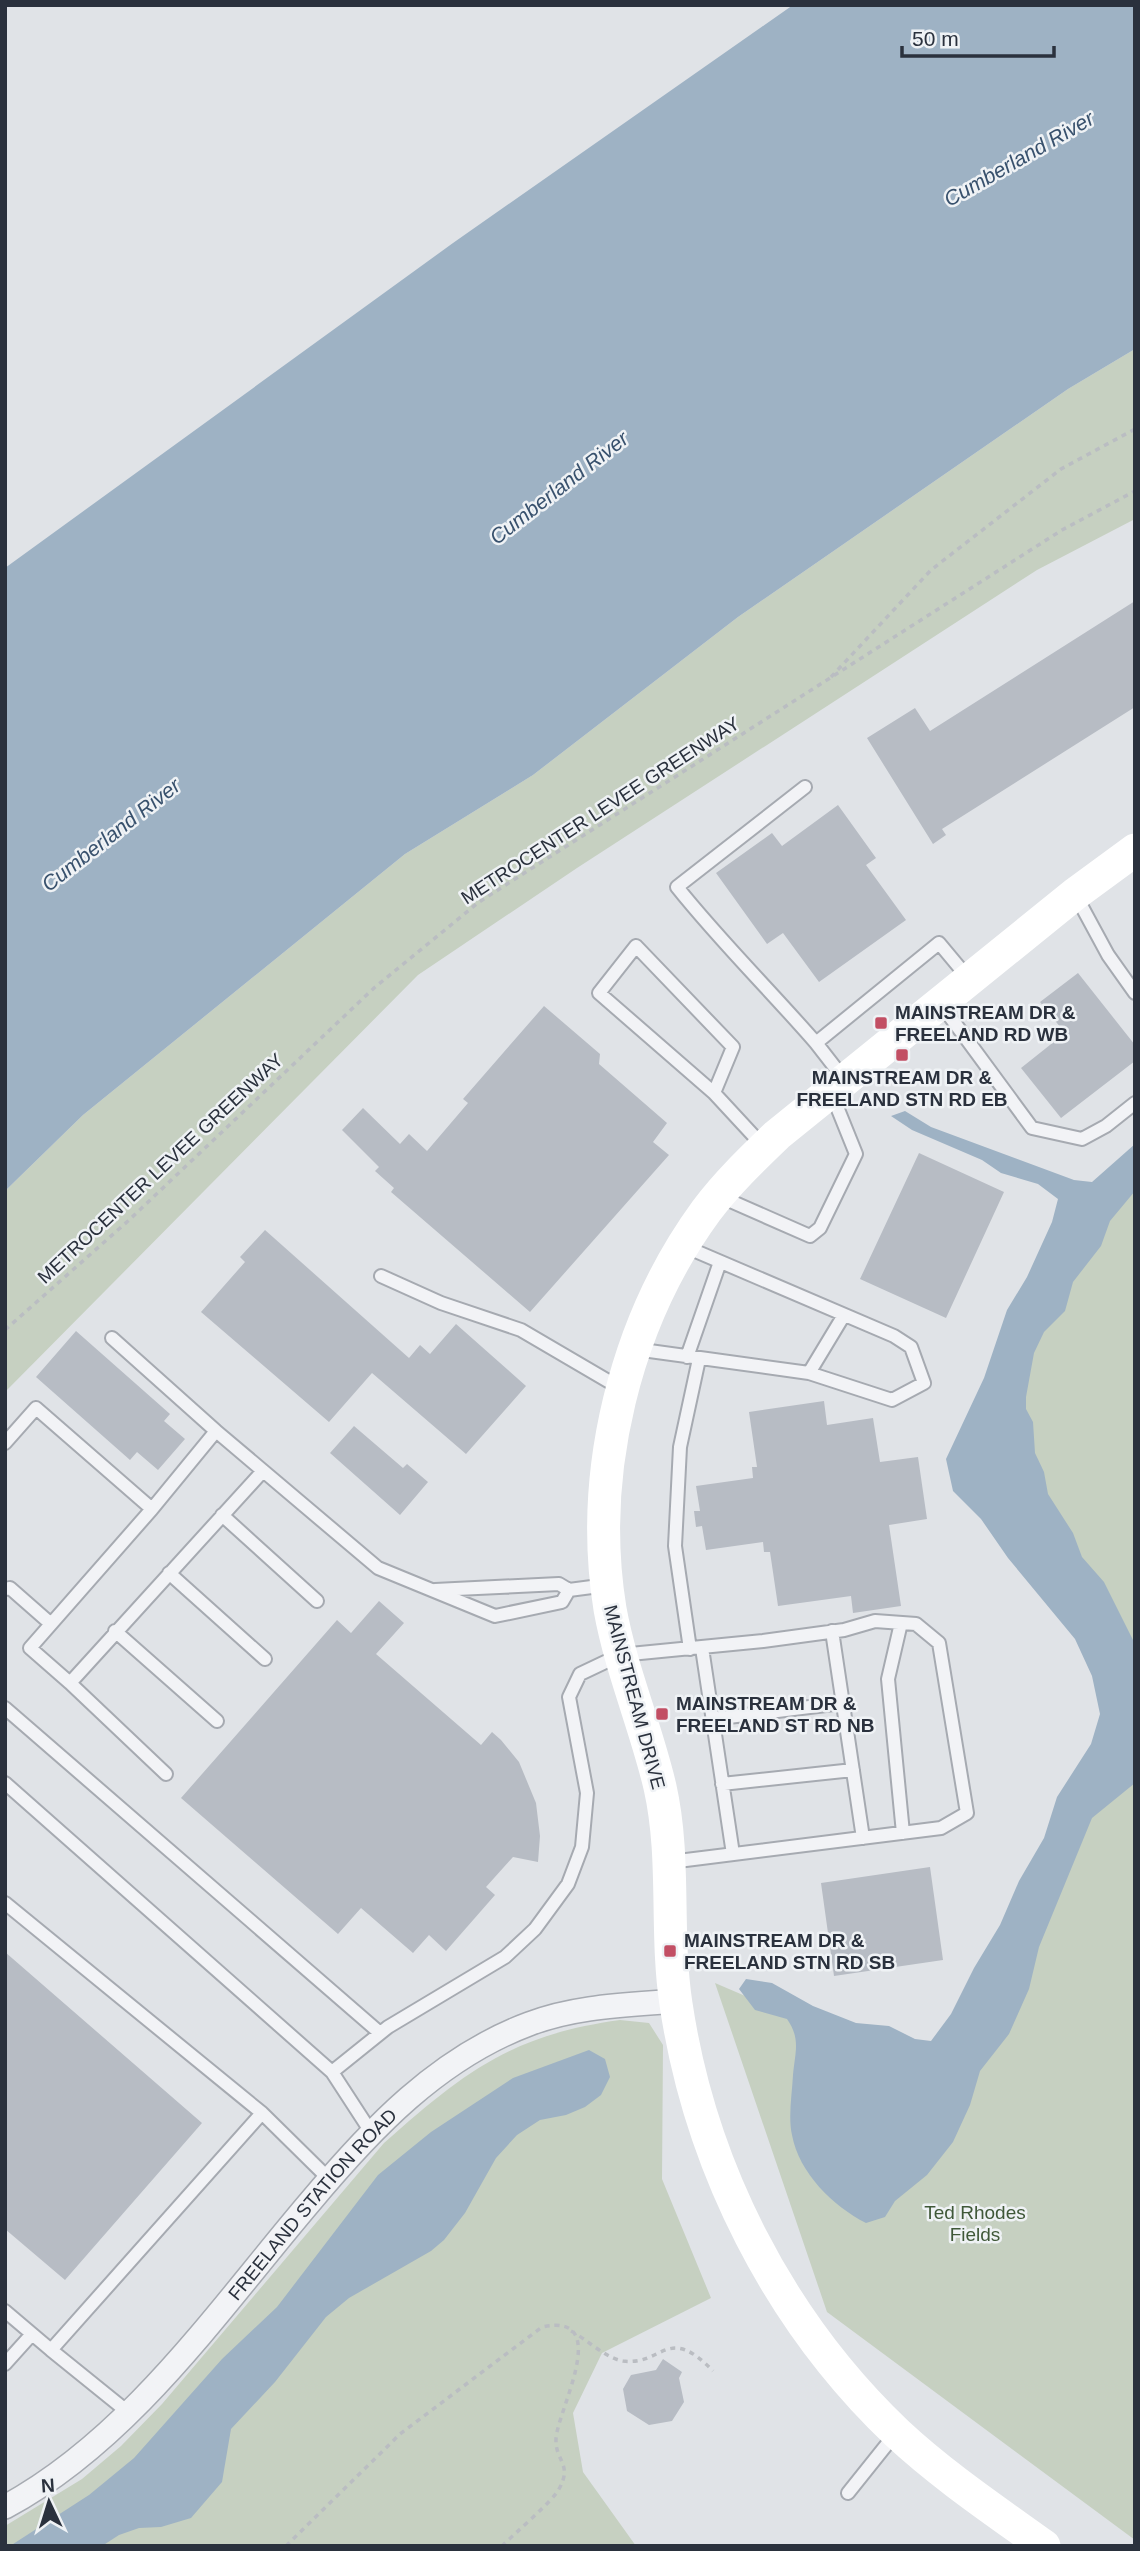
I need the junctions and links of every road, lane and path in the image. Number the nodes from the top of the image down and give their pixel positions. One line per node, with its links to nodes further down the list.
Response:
1 (1135, 429): 3 (path)
2 (1135, 491): 3 (path, METROCENTER LEVEE GREENWAY)
3 (827, 681): 20 (path, METROCENTER LEVEE GREENWAY)
4 (805, 787): 10 (lane)
5 (1135, 850): 6 (street, MAINSTREAM DRIVE)
6 (1075, 894): 7 (street, MAINSTREAM DRIVE); 8 (lane)
7 (969, 979): 9 (street, MAINSTREAM DRIVE); 10 (lane)
8 (1135, 993)
9 (940, 1002): 11 (street, MAINSTREAM DRIVE); 13 (lane)
10 (816, 1043): 11 (lane)
11 (837, 1085): 14 (street, MAINSTREAM DRIVE); 15 (lane)
12 (714, 1093): 12 (lane); 14 (lane)
13 (1135, 1103)
14 (765, 1147): 15 (street, MAINSTREAM DRIVE)
15 (719, 1195): 16 (street, MAINSTREAM DRIVE)
16 (682, 1246): 17 (lane); 22 (street, MAINSTREAM DRIVE)
17 (720, 1262): 19 (lane); 23 (lane)
18 (382, 1276): 25 (lane)
19 (844, 1315): 24 (lane); 24 (lane)
20 (5, 1330)
21 (112, 1338): 26 (lane)
22 (635, 1349): 23 (lane); 25 (street, MAINSTREAM DRIVE)
23 (693, 1358): 24 (lane); 41 (lane)
24 (809, 1373)
25 (623, 1390): 32 (street, MAINSTREAM DRIVE)
26 (216, 1431): 28 (lane); 29 (lane)
27 (5, 1444): 29 (lane)
28 (262, 1472): 30 (lane); 34 (lane)
29 (152, 1509): 38 (lane)
30 (222, 1515): 31 (lane); 36 (lane)
31 (169, 1573): 39 (lane); 43 (lane)
32 (608, 1585): 35 (lane); 42 (street, MAINSTREAM DRIVE)
33 (5, 1589): 38 (lane)
34 (435, 1590): 35 (lane); 35 (lane)
35 (569, 1590)
36 (317, 1601)
37 (901, 1623): 40 (lane); 53 (lane); 53 (lane)
38 (51, 1624): 44 (lane)
39 (115, 1631): 44 (lane); 48 (lane)
40 (832, 1632): 41 (lane); 45 (lane)
41 (696, 1648): 42 (lane); 47 (lane)
42 (621, 1656): 56 (street, MAINSTREAM DRIVE); 59 (lane)
43 (265, 1659)
44 (70, 1684): 50 (lane)
45 (842, 1703): 47 (lane); 49 (lane)
46 (5, 1708): 59 (lane)
47 (712, 1719): 52 (lane)
48 (217, 1721)
49 (853, 1770): 52 (lane); 54 (lane)
50 (166, 1774)
51 (5, 1783): 60 (lane)
52 (722, 1784): 55 (lane)
53 (903, 1833): 54 (lane)
54 (863, 1838): 55 (lane)
55 (733, 1854): 56 (lane)
56 (669, 1862): 58 (street, MAINSTREAM DRIVE)
57 (5, 1903): 61 (lane)
58 (676, 2001): 62 (street, FREELAND STATION ROAD); 71 (street, MAINSTREAM DRIVE)
59 (380, 2033): 60 (lane)
60 (332, 2072): 62 (lane)
61 (262, 2113): 63 (lane); 67 (lane)
62 (371, 2132): 63 (street, FREELAND STATION ROAD)
63 (329, 2179): 70 (street, FREELAND STATION ROAD)
64 (5, 2311): 66 (lane)
65 (569, 2330): 69 (path); 74 (path); 75 (path)
66 (32, 2334): 67 (lane); 68 (lane)
67 (51, 2350): 70 (lane)
68 (5, 2364)
69 (713, 2371)
70 (129, 2413): 73 (street, FREELAND STATION ROAD)
71 (896, 2432): 72 (lane); 76 (street, MAINSTREAM DRIVE)
72 (848, 2493)
73 (5, 2507)
74 (286, 2546)
75 (502, 2546)
76 (1044, 2546)

